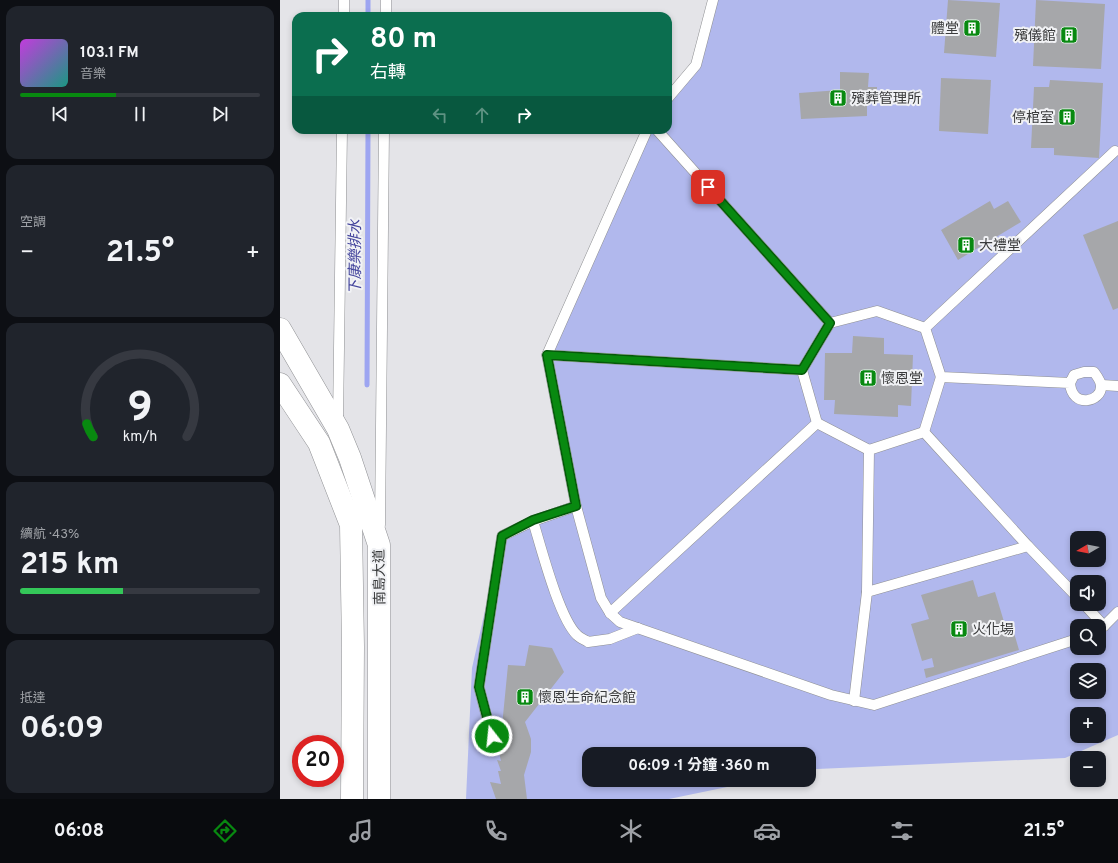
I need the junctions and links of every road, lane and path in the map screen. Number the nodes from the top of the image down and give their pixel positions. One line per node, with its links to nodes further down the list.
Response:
1 (344, 0): 4 (lane)
2 (386, 0): 5 (lane)
3 (713, 0): 6 (lane)
4 (344, 12)
5 (386, 12)
6 (672, 93)
7 (342, 134): 23 (lane)
8 (384, 134): 28 (lane)
9 (645, 134): 15 (lane)
10 (661, 134): 12 (lane)
11 (1117, 151): 13 (lane)
12 (830, 323): 13 (lane); 16 (lane)
13 (925, 328): 17 (lane)
14 (280, 329): 23 (street, 南島大道)
15 (547, 355): 16 (lane); 26 (lane)
16 (802, 370): 22 (lane)
17 (941, 377): 18 (lane); 24 (lane)
18 (1070, 383): 20 (lane); 20 (lane)
19 (280, 384): 41 (street, 南島大道)
20 (1102, 385): 21 (lane)
21 (1118, 386)
22 (817, 423): 25 (lane); 34 (lane)
23 (338, 429): 28 (street, 南島大道)
24 (924, 432): 25 (lane); 29 (lane)
25 (869, 450): 31 (lane)
26 (576, 506): 27 (lane); 34 (lane)
27 (533, 520): 37 (lane); 40 (lane)
28 (380, 545): 42 (street, 南島大道)
29 (1028, 546): 30 (lane); 31 (lane)
30 (1070, 590)
31 (867, 592): 39 (lane)
32 (1089, 611): 35 (lane)
33 (1118, 612): 36 (lane)
34 (610, 613): 37 (lane)
35 (1096, 619)
36 (1106, 623)
37 (638, 628): 39 (lane)
38 (1070, 641): 39 (lane)
39 (854, 701)
40 (492, 736)
41 (352, 799)
42 (380, 799)

